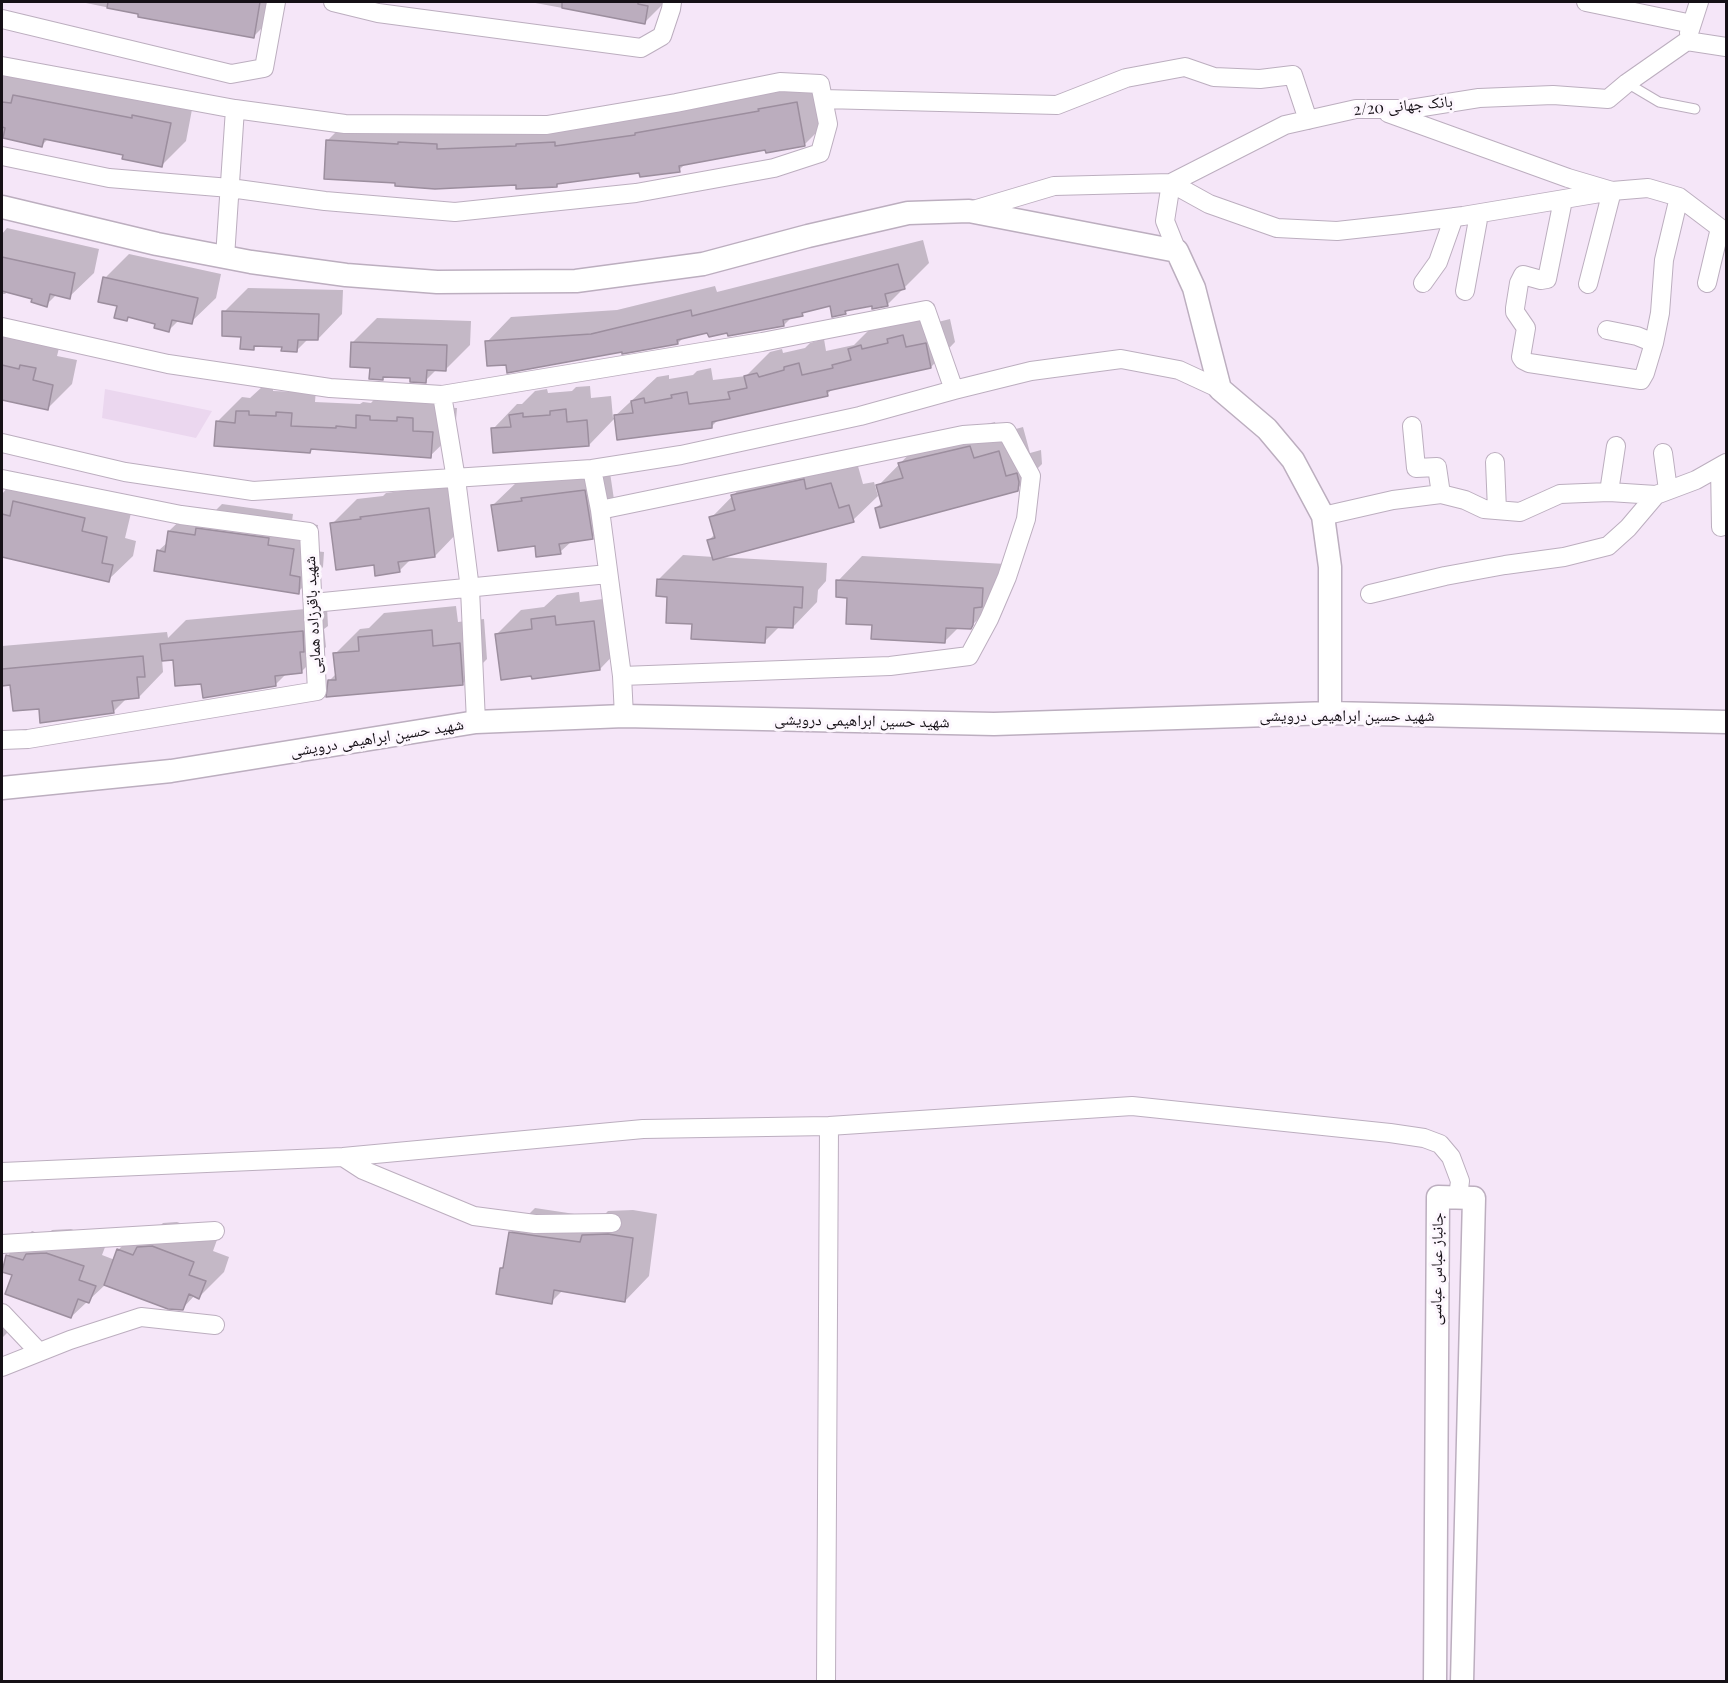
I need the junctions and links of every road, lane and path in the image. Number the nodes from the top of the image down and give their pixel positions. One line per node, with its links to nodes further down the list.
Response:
1 (276, 2): 7 (street)
2 (333, 2): 6 (street)
3 (672, 2): 6 (street)
4 (1586, 2): 8 (street)
5 (1699, 2): 8 (street)
6 (379, 7)
7 (2, 19)
8 (1689, 33): 9 (street); 11 (street, بانک جهانی 2/20)
9 (1726, 47)
10 (2, 66): 13 (street)
11 (1627, 83): 14 (street, بانک جهانی 2/20); 15 (lane)
12 (823, 99): 13 (street); 16 (street); 19 (street)
13 (235, 109): 19 (street)
14 (1375, 109): 16 (street, بانک جهانی 2/20); 20 (street)
15 (1695, 109)
16 (1308, 120): 18 (street, بانک جهانی 2/20)
17 (2, 156): 19 (street)
18 (1171, 183): 24 (street, بانک جهانی 2/20); 26 (street); 28 (street)
19 (230, 188): 29 (street)
20 (1612, 191): 21 (street); 22 (street); 32 (street)
21 (1679, 197): 27 (street); 36 (street)
22 (1563, 200): 25 (street); 36 (street)
23 (2, 207): 29 (street)
24 (969, 211): 28 (street); 29 (street)
25 (1479, 214): 26 (street); 33 (street)
26 (1454, 217): 30 (street)
27 (1723, 229): 31 (street)
28 (1177, 251): 37 (street)
29 (225, 257)
30 (1423, 283)
31 (1707, 283)
32 (1588, 284)
33 (1465, 291)
34 (2, 327): 39 (street)
35 (1606, 330): 36 (street)
36 (1654, 343)
37 (1220, 389): 38 (street); 54 (street)
38 (954, 390): 39 (street); 46 (street)
39 (442, 395): 48 (street)
40 (1412, 426): 51 (street)
41 (2, 443): 48 (street)
42 (1616, 446): 49 (street)
43 (1663, 453): 50 (street)
44 (1495, 462): 53 (street)
45 (1723, 465): 50 (street); 55 (street)
46 (592, 469): 48 (street); 52 (street)
47 (2, 479): 59 (street, شهید باقرزاده همایی)
48 (456, 479): 57 (street)
49 (1609, 492): 50 (street); 53 (street)
50 (1662, 493): 58 (street)
51 (1442, 494): 53 (street); 54 (street)
52 (600, 510): 56 (street); 60 (street)
53 (1497, 510)
54 (1323, 516): 61 (street)
55 (1721, 527)
56 (608, 574): 57 (street); 60 (street)
57 (470, 589): 59 (street); 63 (street)
58 (1370, 594)
59 (313, 603): 65 (street, شهید باقرزاده همایی)
60 (622, 676): 62 (street)
61 (1330, 713): 62 (street, شهید حسین ابراهیمی درویشی); 64 (street, شهید حسین ابراهیمی درویشی)
62 (624, 716): 63 (street, شهید حسین ابراهیمی درویشی)
63 (476, 722): 66 (street, شهید حسین ابراهیمی درویشی)
64 (1726, 722)
65 (2, 740)
66 (2, 788)
67 (829, 1126): 68 (street); 70 (street); 80 (street)
68 (343, 1157): 69 (street); 71 (street)
69 (2, 1172)
70 (1458, 1197): 78 (street, جانباز عباس عباسی); 79 (street, جانباز عباس عباسی)
71 (612, 1223)
72 (215, 1231): 73 (street)
73 (2, 1244)
74 (2, 1313): 76 (street)
75 (215, 1325): 76 (street)
76 (39, 1352): 77 (street)
77 (2, 1367)
78 (1436, 1395): 79 (street); 81 (street, جانباز عباس عباسی)
79 (1469, 1395): 82 (street, جانباز عباس عباسی)
80 (826, 1682)
81 (1435, 1682)
82 (1462, 1682)

